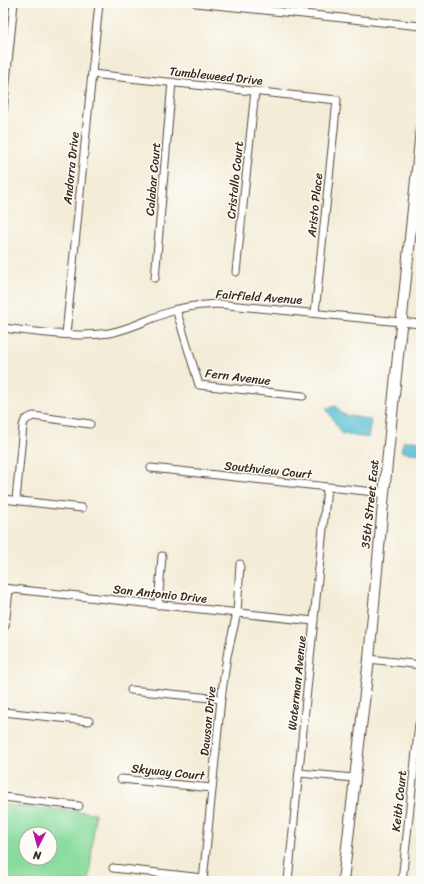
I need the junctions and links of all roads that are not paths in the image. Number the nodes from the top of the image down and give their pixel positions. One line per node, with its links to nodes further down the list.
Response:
1 (14, 3): 9 (street)
2 (99, 3): 5 (street, Andorra Drive)
3 (196, 3): 4 (street)
4 (421, 26)
5 (92, 74): 6 (street, Tumbleweed Drive); 18 (street, Andorra Drive)
6 (172, 82): 7 (street, Tumbleweed Drive); 12 (street, Calabar Court)
7 (255, 91): 8 (street, Tumbleweed Drive); 11 (street, Cristallo Court)
8 (337, 100): 14 (street, Aristo Place)
9 (3, 111)
10 (421, 130): 15 (street, 35th Street East)
11 (236, 272)
12 (155, 278)
13 (176, 309): 14 (street, Fairfield Avenue); 18 (street, Fairfield Avenue); 19 (street, Fern Avenue)
14 (315, 313): 15 (street, Fairfield Avenue)
15 (402, 322): 16 (street, Fairfield Avenue); 23 (street, 35th Street East)
16 (421, 324)
17 (3, 328): 18 (street, Fairfield Avenue)
18 (66, 334)
19 (303, 396)
20 (90, 424): 25 (street)
21 (151, 468): 22 (street, Southview Court)
22 (328, 488): 23 (street, Southview Court); 32 (street, Waterman Avenue)
23 (384, 493): 34 (street, 35th Street East)
24 (3, 499): 25 (street)
25 (16, 500): 26 (street)
26 (82, 508)
27 (162, 556): 30 (street)
28 (240, 564): 31 (street, Dawson Drive)
29 (6, 589): 30 (street, San Antonio Drive); 33 (street)
30 (158, 605): 31 (street, San Antonio Drive)
31 (237, 613): 32 (street, San Antonio Drive); 37 (street, Dawson Drive)
32 (314, 621): 41 (street, Waterman Avenue)
33 (5, 626)
34 (369, 659): 35 (street); 42 (street, 35th Street East)
35 (421, 665)
36 (131, 690): 37 (street)
37 (221, 699): 44 (street, Dawson Drive)
38 (3, 712): 39 (street)
39 (89, 721)
40 (419, 724): 51 (street, Keith Court)
41 (299, 773): 42 (street); 49 (street, Waterman Avenue)
42 (354, 778): 50 (street, 35th Street East)
43 (121, 779): 44 (street, Skyway Court)
44 (212, 788): 48 (street, Dawson Drive)
45 (3, 797): 46 (street)
46 (79, 806)
47 (113, 868): 48 (street)
48 (203, 879)
49 (288, 881)
50 (343, 881)
51 (402, 881)

